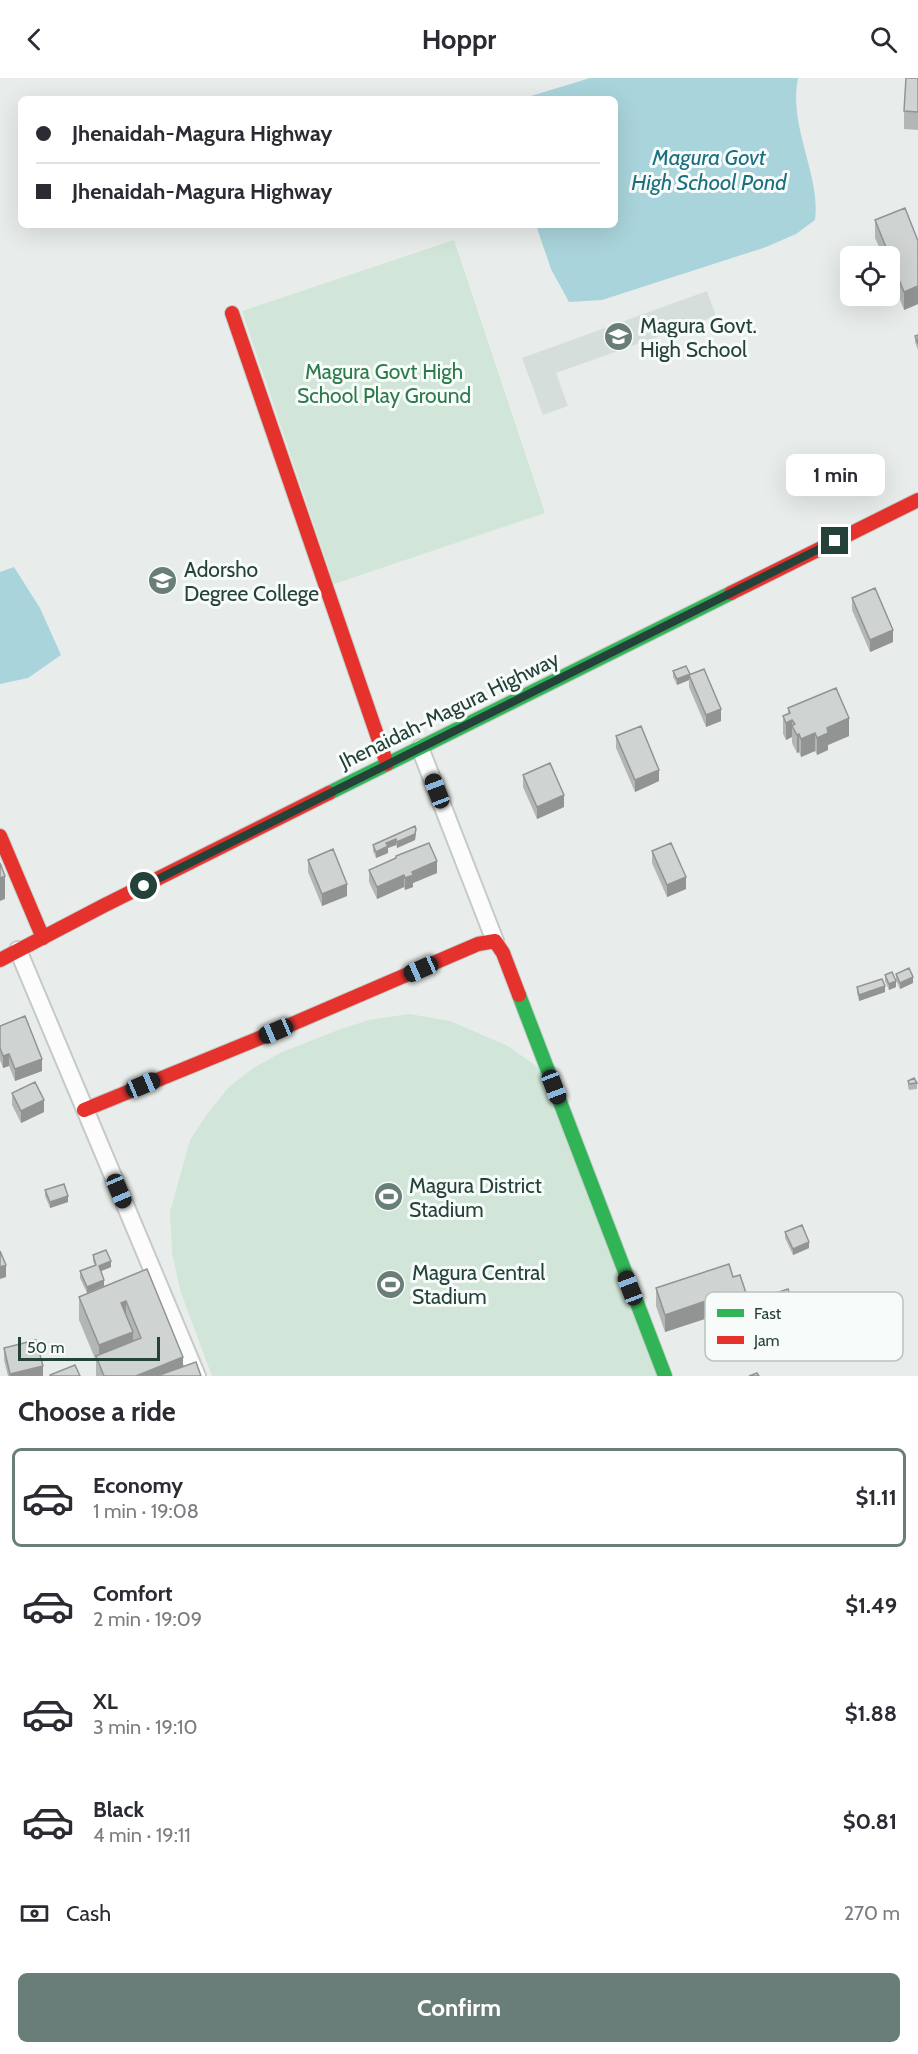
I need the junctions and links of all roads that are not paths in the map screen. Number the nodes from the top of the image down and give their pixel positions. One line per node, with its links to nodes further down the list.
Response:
1 (232, 313): 4 (main road)
2 (918, 500): 3 (main road, Jhenaidah-Magura Highway)
3 (420, 748): 4 (main road, Jhenaidah-Magura Highway); 7 (street)
4 (387, 764): 6 (main road, Jhenaidah-Magura Highway)
5 (0, 836): 6 (main road)
6 (42, 938): 8 (main road, Jhenaidah-Magura Highway)
7 (495, 941): 10 (main road); 12 (main road)
8 (18, 950): 9 (main road, Jhenaidah-Magura Highway); 10 (street)
9 (0, 960)
10 (84, 1110): 11 (street)
11 (197, 1376)
12 (665, 1376)

